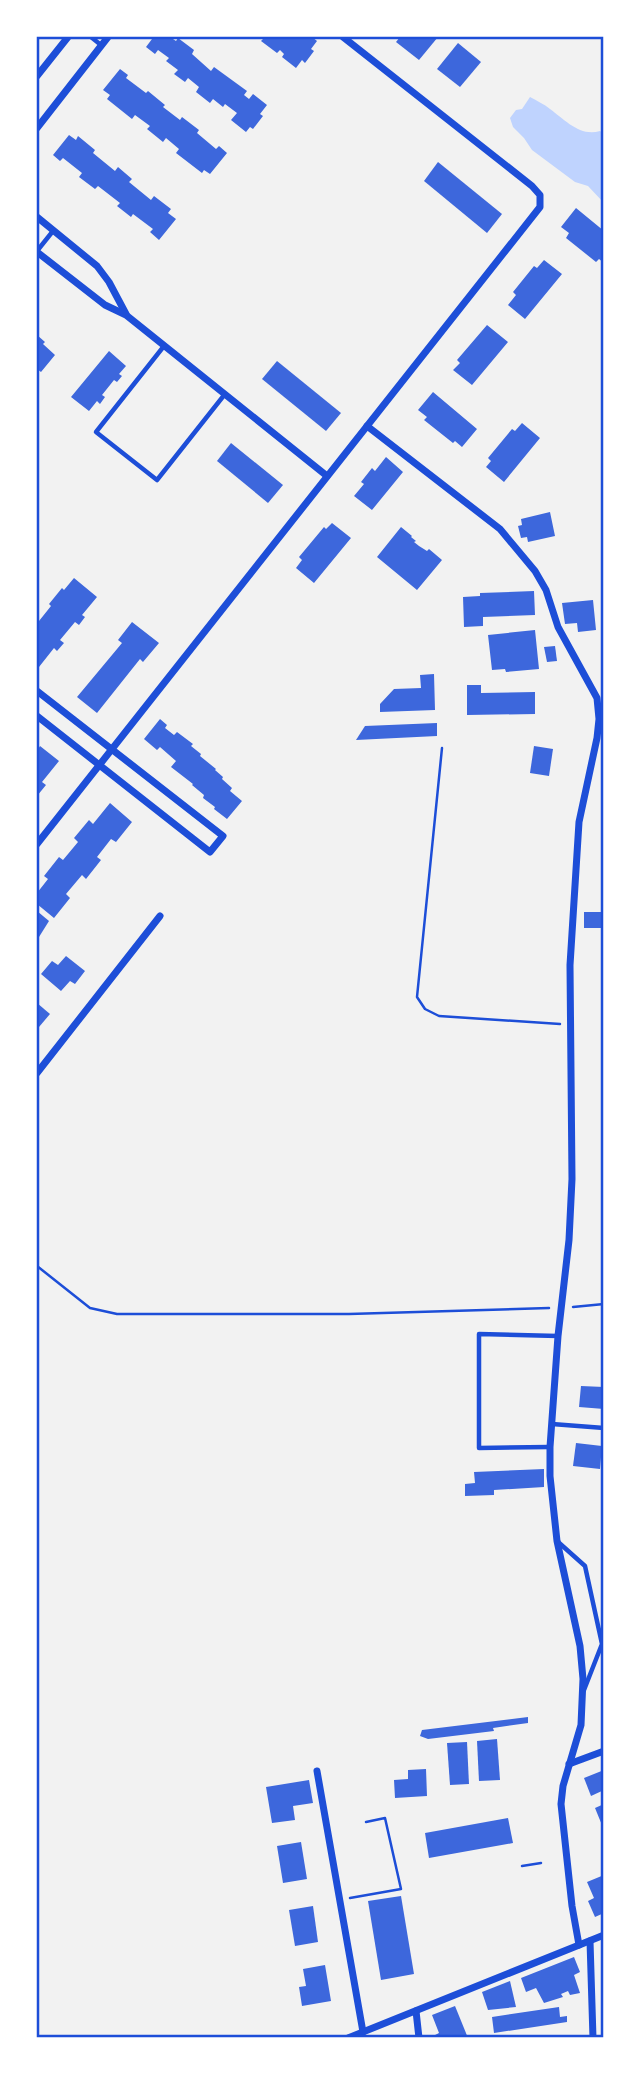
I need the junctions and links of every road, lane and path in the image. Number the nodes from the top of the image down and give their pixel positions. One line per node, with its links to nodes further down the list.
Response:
1 (68, 37): 6 (street)
2 (91, 37): 5 (lane)
3 (108, 37): 5 (street)
4 (342, 37): 14 (street)
5 (102, 45): 7 (street)
6 (37, 76)
7 (37, 128)
8 (37, 217): 9 (street)
9 (54, 230): 10 (lane); 11 (street)
10 (37, 252): 11 (street)
11 (127, 315): 12 (street)
12 (164, 345): 13 (street); 13 (lane)
13 (225, 394): 15 (street)
14 (367, 426): 15 (street); 23 (street)
15 (327, 476): 19 (street)
16 (37, 691): 19 (street)
17 (37, 716): 20 (street)
18 (442, 748): 23 (path)
19 (111, 750): 20 (street); 20 (street)
20 (99, 765): 21 (street)
21 (37, 844)
22 (160, 916): 24 (street)
23 (570, 1024): 27 (street)
24 (37, 1073)
25 (37, 1266): 27 (path)
26 (604, 1304): 27 (path)
27 (561, 1308): 28 (street)
28 (558, 1336): 29 (street); 31 (lane)
29 (552, 1424): 30 (lane); 31 (street)
30 (604, 1428)
31 (550, 1447): 32 (street)
32 (557, 1541): 33 (street); 33 (lane)
33 (582, 1694): 35 (street)
34 (604, 1751): 35 (street)
35 (569, 1764): 43 (street)
36 (317, 1771): 40 (street)
37 (366, 1822): 40 (path)
38 (541, 1863): 39 (path)
39 (522, 1866)
40 (340, 1900): 45 (street)
41 (604, 1935): 42 (street)
42 (590, 1941): 43 (street); 48 (street)
43 (579, 1945): 44 (street)
44 (416, 2011): 45 (street); 47 (street)
45 (363, 2032): 46 (street)
46 (348, 2038)
47 (419, 2038)
48 (593, 2038)

